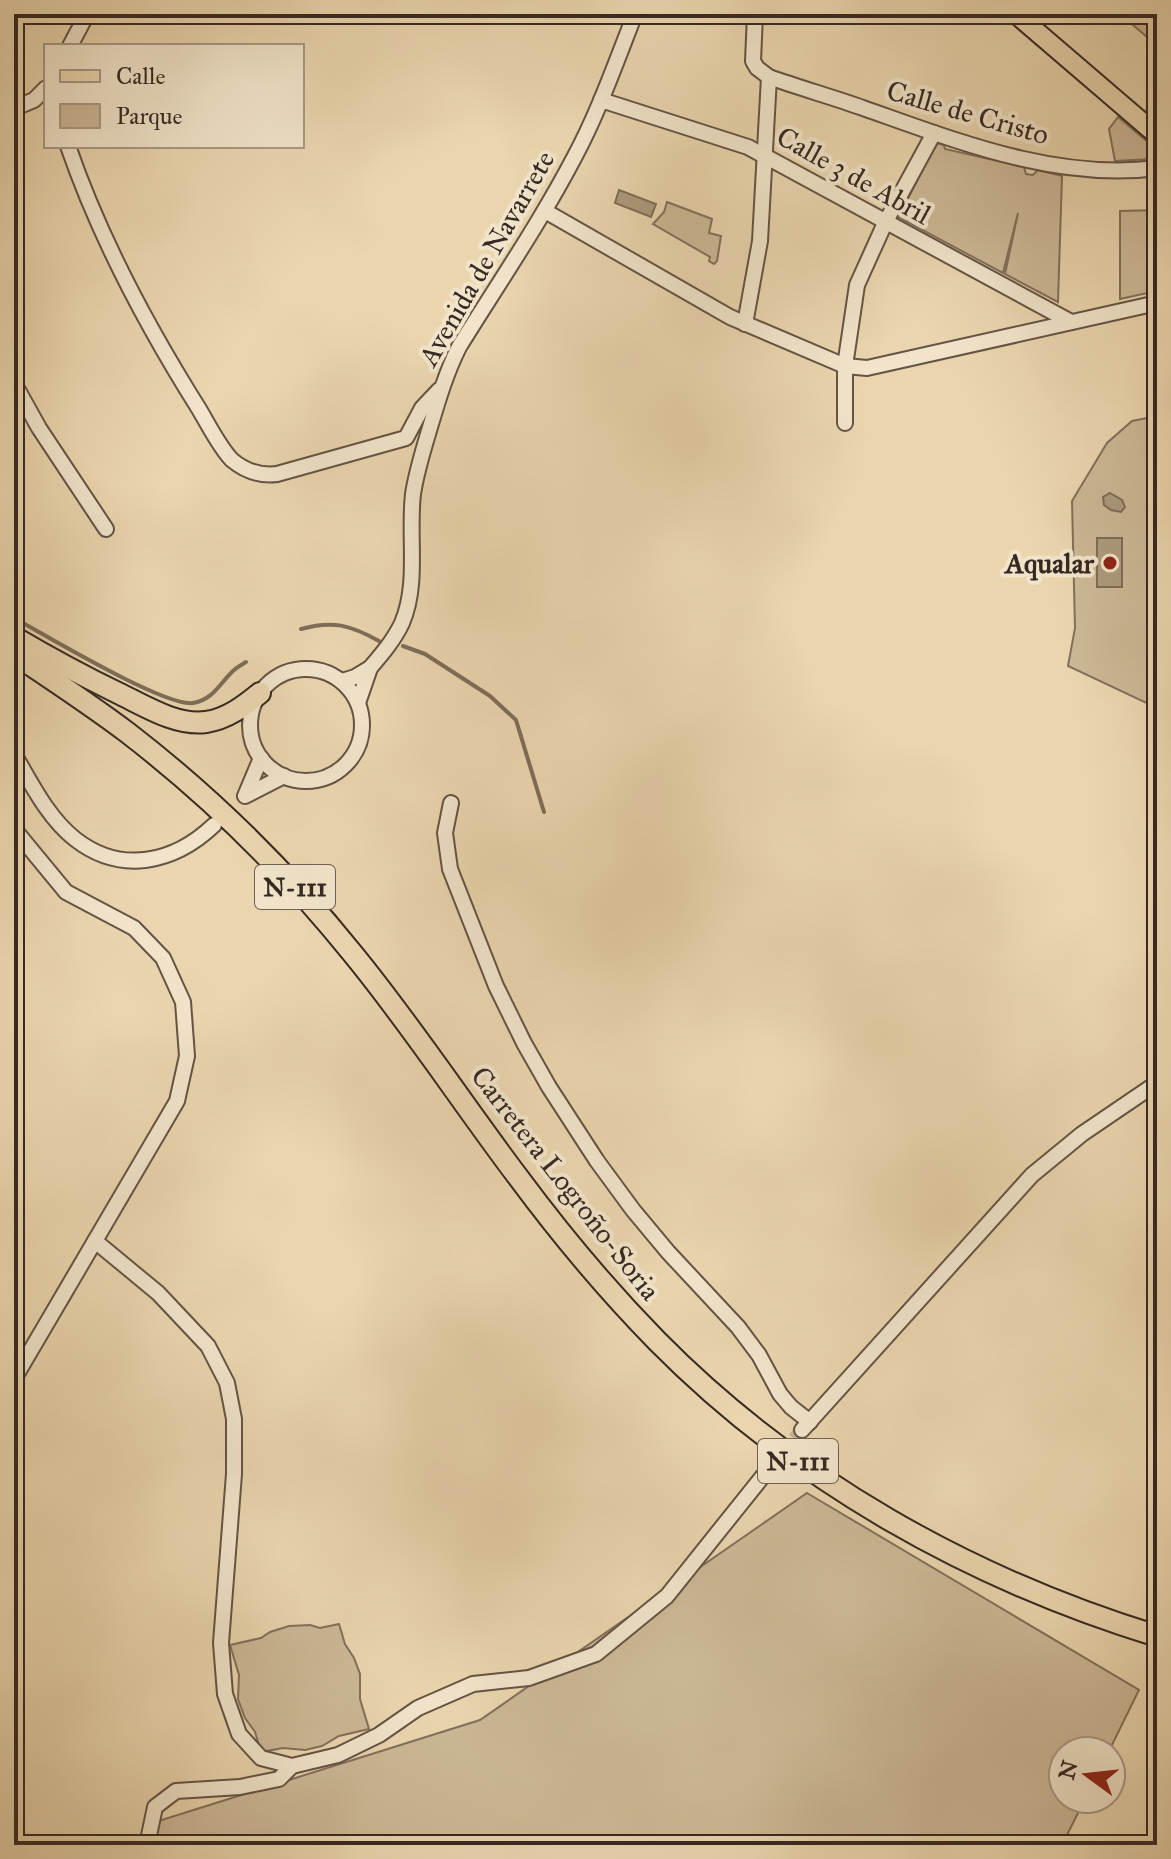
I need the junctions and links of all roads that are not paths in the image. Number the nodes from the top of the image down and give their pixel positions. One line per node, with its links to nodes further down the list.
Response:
1 (87, 14): 7 (street)
2 (185, 14): 3 (street)
3 (232, 14)
4 (635, 14): 11 (street, Avenida de Navarrete)
5 (755, 14): 8 (street)
6 (1016, 14): 14 (main road)
7 (71, 44)
8 (769, 77): 13 (street, Calle de Cristo); 16 (street)
9 (44, 91): 12 (street)
10 (1157, 93): 14 (street)
11 (601, 100): 16 (street, Calle 3 de Abril); 18 (street, Avenida de Navarrete)
12 (15, 108)
13 (934, 133): 17 (street, Calle de Cristo); 19 (street)
14 (1155, 133)
15 (69, 148): 25 (street)
16 (766, 157): 19 (street, Calle 3 de Abril); 22 (street)
17 (1157, 168)
18 (545, 211): 22 (street); 25 (street, Avenida de Navarrete)
19 (885, 223): 21 (street, Calle 3 de Abril); 23 (street)
20 (1157, 303): 21 (street)
21 (1071, 322): 23 (street)
22 (745, 324): 23 (street)
23 (845, 366): 26 (street)
24 (14, 383): 27 (street)
25 (442, 387): 30 (street, Avenida de Navarrete)
26 (845, 423)
27 (106, 529)
28 (14, 637): 32 (highway)
29 (14, 654): 44 (highway, Carretera Logroño-Soria / N-111)
30 (370, 668): 31 (street); 33 (street)
31 (342, 681): 32 (street); 33 (street)
32 (260, 693): 35 (street)
33 (358, 703): 36 (street)
34 (14, 754): 38 (street)
35 (261, 758): 36 (street); 36 (street)
36 (284, 776)
37 (451, 803): 40 (street)
38 (214, 825)
39 (14, 829): 41 (street)
40 (1157, 1083)
41 (95, 1241): 42 (street); 45 (street)
42 (14, 1379)
43 (767, 1471): 45 (street)
44 (1157, 1636)
45 (292, 1766): 46 (street)
46 (147, 1845)

